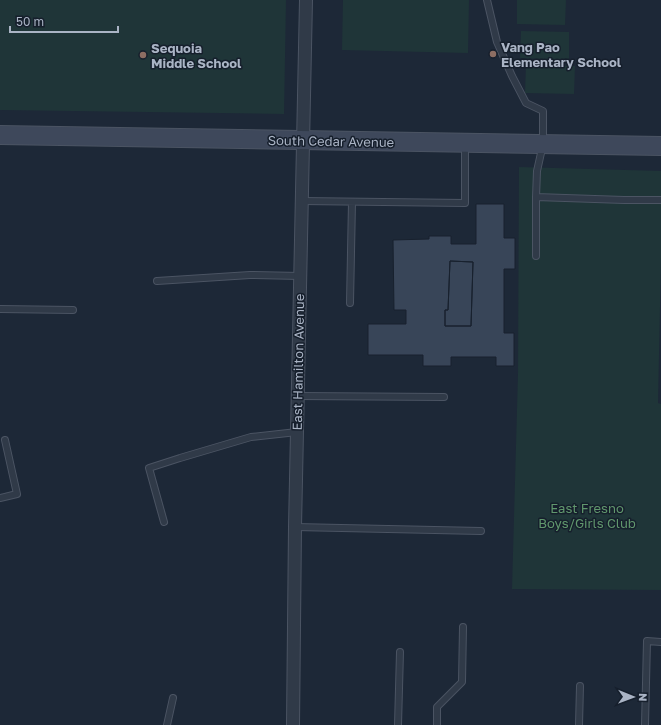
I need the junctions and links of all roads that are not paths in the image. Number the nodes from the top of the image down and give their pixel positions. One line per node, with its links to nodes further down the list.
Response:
1 (306, 0): 4 (street, East Hamilton Avenue)
2 (487, 0): 6 (lane)
3 (0, 135): 4 (main road, South Cedar Avenue)
4 (303, 140): 5 (main road, South Cedar Avenue); 10 (street, East Hamilton Avenue)
5 (465, 144): 6 (main road, South Cedar Avenue); 11 (lane)
6 (543, 144): 7 (main road, South Cedar Avenue); 8 (lane)
7 (661, 146)
8 (536, 197): 9 (lane); 12 (lane)
9 (661, 200)
10 (302, 201): 11 (lane); 13 (street, East Hamilton Avenue)
11 (352, 202): 15 (lane)
12 (536, 256)
13 (300, 276): 14 (lane); 18 (street, East Hamilton Avenue)
14 (157, 281)
15 (350, 303)
16 (0, 309): 17 (lane)
17 (73, 310)
18 (298, 396): 19 (lane); 20 (street, East Hamilton Avenue)
19 (444, 397)
20 (297, 432): 23 (lane); 24 (street, East Hamilton Avenue)
21 (5, 440): 22 (lane)
22 (0, 498)
23 (164, 522)
24 (295, 528): 25 (lane); 32 (street, East Hamilton Avenue)
25 (481, 531)
26 (463, 628): 34 (lane)
27 (661, 642): 36 (lane)
28 (400, 652): 33 (lane)
29 (580, 686): 35 (lane)
30 (173, 698): 31 (lane)
31 (167, 725)
32 (293, 725)
33 (398, 725)
34 (437, 725)
35 (580, 725)
36 (645, 725)

